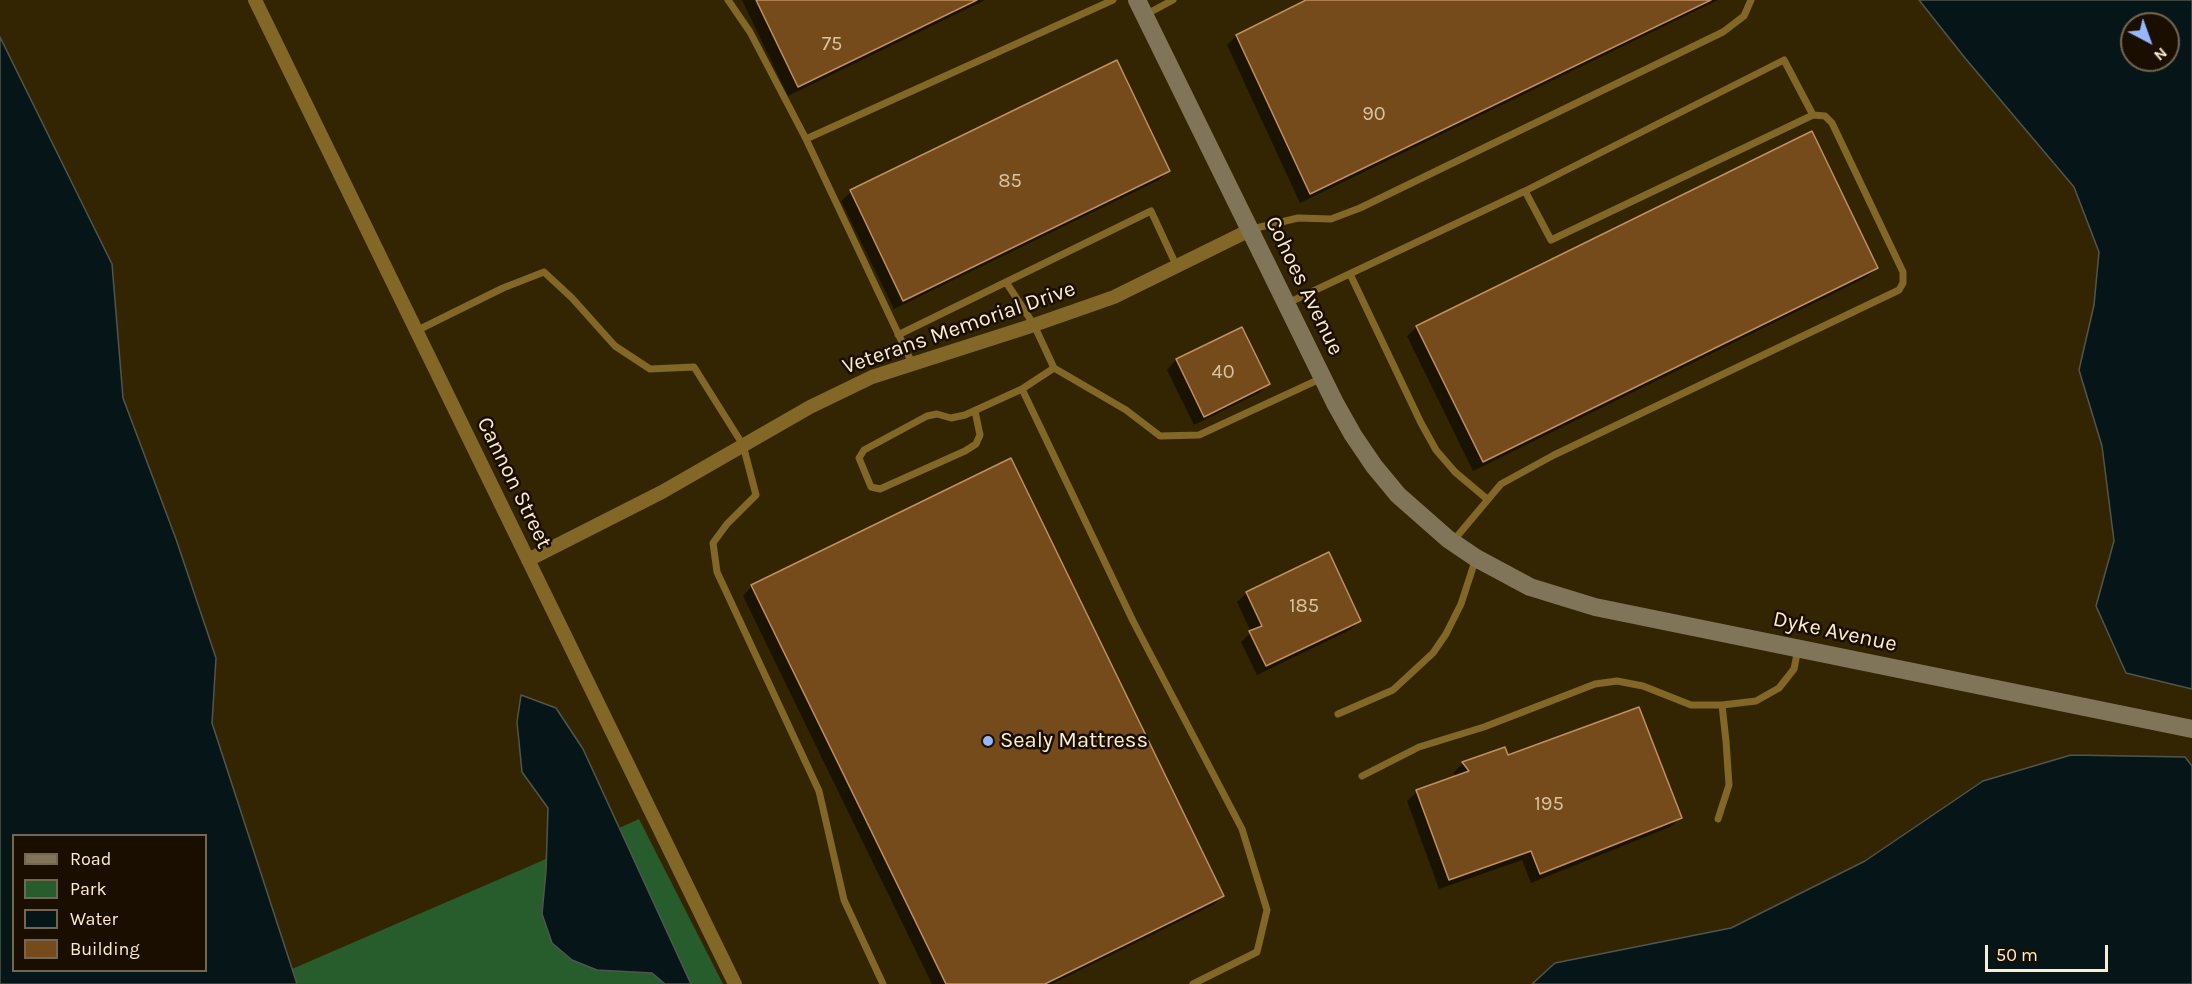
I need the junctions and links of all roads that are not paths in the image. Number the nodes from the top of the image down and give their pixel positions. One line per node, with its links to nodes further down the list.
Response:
1 (255, 0): 16 (street, Cannon Street)
2 (728, 0): 8 (lane)
3 (1113, 0): 8 (lane)
4 (1173, 0): 6 (lane)
5 (1751, 0): 10 (lane)
6 (1141, 8): 10 (street, Cohoes Avenue)
7 (1813, 115): 9 (lane); 9 (lane); 24 (lane)
8 (806, 139): 17 (lane)
9 (1525, 191): 12 (lane)
10 (1250, 230): 11 (street, Veterans Memorial Drive); 14 (street, Cohoes Avenue)
11 (1177, 267): 13 (lane); 15 (street, Veterans Memorial Drive)
12 (1350, 274): 14 (lane); 24 (lane)
13 (1006, 282): 15 (lane); 17 (lane)
14 (1286, 304): 20 (street, Cohoes Avenue)
15 (1034, 325): 18 (street, Veterans Memorial Drive); 19 (lane)
16 (416, 331): 23 (lane); 27 (street, Cannon Street)
17 (898, 335): 18 (lane)
18 (912, 363): 23 (street, Veterans Memorial Drive)
19 (1054, 368): 20 (lane); 21 (lane)
20 (1323, 378): 25 (street, Cohoes Avenue)
21 (1022, 389): 22 (lane); 36 (lane)
22 (975, 411): 22 (lane)
23 (742, 446): 27 (street, Veterans Memorial Drive); 35 (lane)
24 (1487, 499): 25 (lane)
25 (1452, 542): 26 (street, Cohoes Avenue)
26 (1476, 558): 28 (street, Dyke Avenue); 30 (lane)
27 (528, 560): 34 (street, Cannon Street)
28 (1798, 649): 29 (lane); 31 (street, Dyke Avenue)
29 (1722, 705): 32 (lane); 33 (lane)
30 (1338, 714)
31 (2192, 729)
32 (1362, 776)
33 (1718, 819)
34 (735, 984)
35 (883, 984)
36 (1193, 984)

